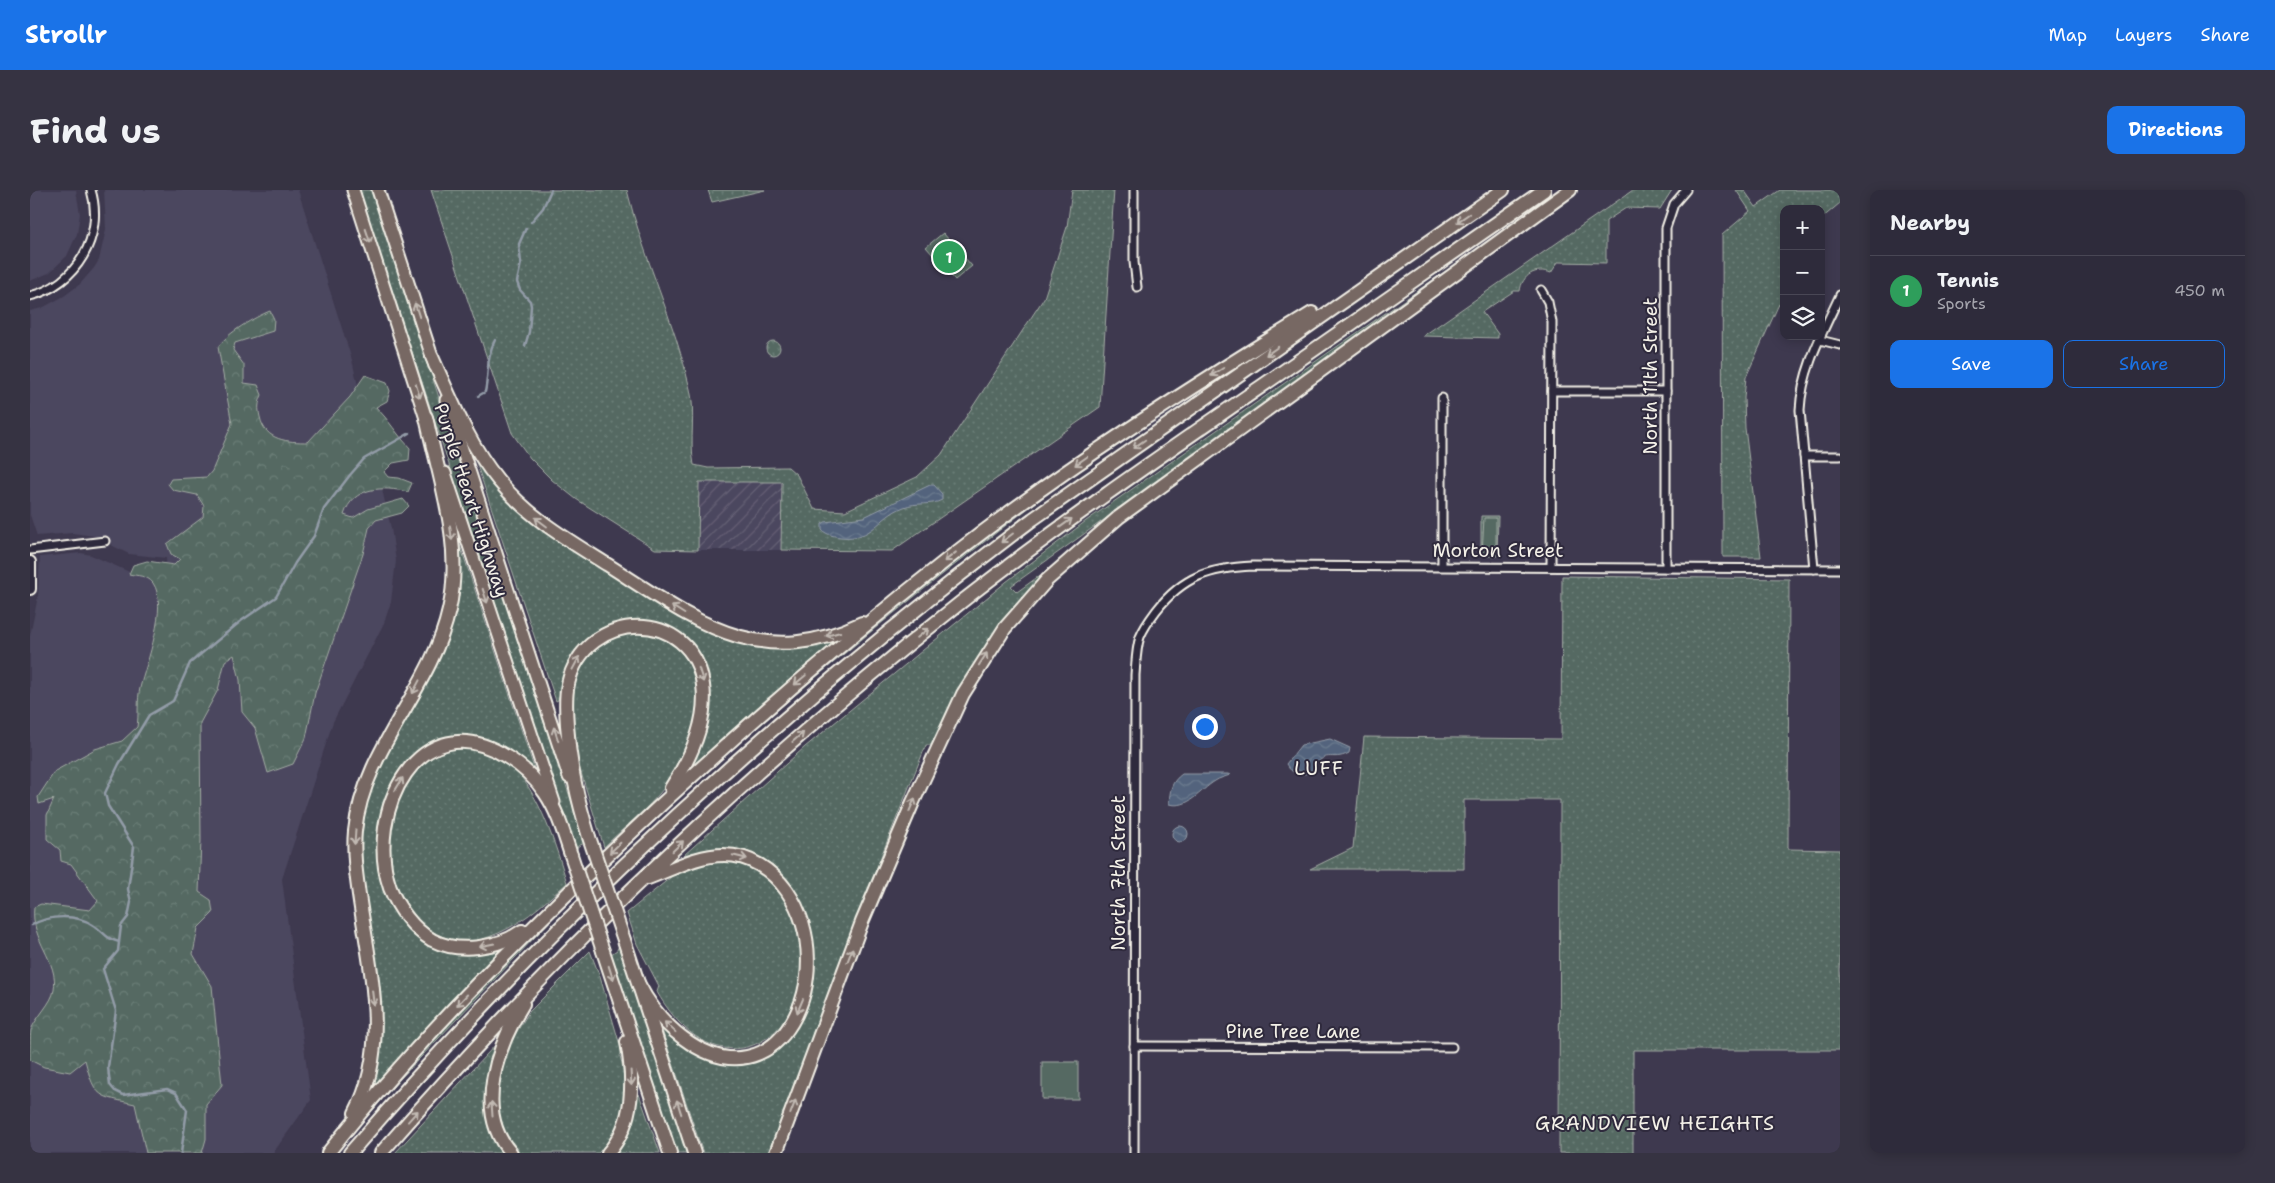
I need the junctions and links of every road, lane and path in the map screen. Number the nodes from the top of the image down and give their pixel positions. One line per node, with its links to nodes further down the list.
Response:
1 (91, 190): 13 (street)
2 (353, 190): 21 (main road, Purple Heart Highway, one-way to 21)
3 (378, 190): 17 (main road, Purple Heart Highway, one-way to 3)
4 (1134, 190): 10 (street)
5 (1503, 190): 9 (highway, one-way to 9)
6 (1544, 190): 38 (highway, one-way to 6)
7 (1570, 190): 53 (highway, one-way to 7)
8 (1686, 190): 19 (street, North 11th Street)
9 (1423, 246): 34 (highway, one-way to 34); 47 (highway, one-way to 47)
10 (1137, 287)
11 (1541, 290): 18 (street)
12 (1840, 295): 14 (street)
13 (30, 296)
14 (1825, 329)
15 (1820, 340): 16 (street); 22 (street)
16 (1840, 345)
17 (432, 357): 34 (highway, one-way to 17); 35 (main road, Purple Heart Highway, one-way to 17)
18 (1552, 391): 19 (street); 28 (street)
19 (1666, 391): 29 (street, North 11th Street)
20 (1442, 398): 27 (street)
21 (426, 417): 37 (main road, Purple Heart Highway, one-way to 37); 45 (highway, one-way to 45)
22 (1804, 456): 23 (street); 30 (street)
23 (1840, 456)
24 (106, 541): 25 (street)
25 (30, 550)
26 (30, 562): 32 (main road)
27 (1442, 566): 28 (street, Morton Street); 33 (street, Morton Street)
28 (1551, 567): 29 (street, Morton Street)
29 (1666, 568): 30 (street, Morton Street)
30 (1814, 568): 31 (street, Morton Street)
31 (1840, 569)
32 (30, 589)
33 (1164, 600): 43 (street, North 7th Street)
34 (878, 615): 36 (highway, one-way to 36)
35 (576, 797): 36 (highway, one-way to 36); 41 (highway, bridge)
36 (654, 810): 39 (highway, one-way to 39)
37 (560, 820): 39 (highway, one-way to 37); 42 (highway, one-way to 42, bridge)
38 (643, 880): 40 (highway); 41 (highway, one-way to 41)
39 (545, 914): 45 (highway, one-way to 45)
40 (551, 969): 48 (highway, one-way to 40); 49 (highway, one-way to 40)
41 (638, 983): 52 (highway, one-way to 41)
42 (618, 995): 50 (highway, one-way to 50); 51 (highway)
43 (1134, 1046): 44 (street, Pine Tree Lane); 54 (street, North 7th Street)
44 (1452, 1047)
45 (336, 1142): 46 (highway)
46 (328, 1153)
47 (350, 1153)
48 (381, 1153)
49 (510, 1153)
50 (608, 1153)
51 (670, 1153)
52 (694, 1153)
53 (776, 1153)
54 (1134, 1153)

